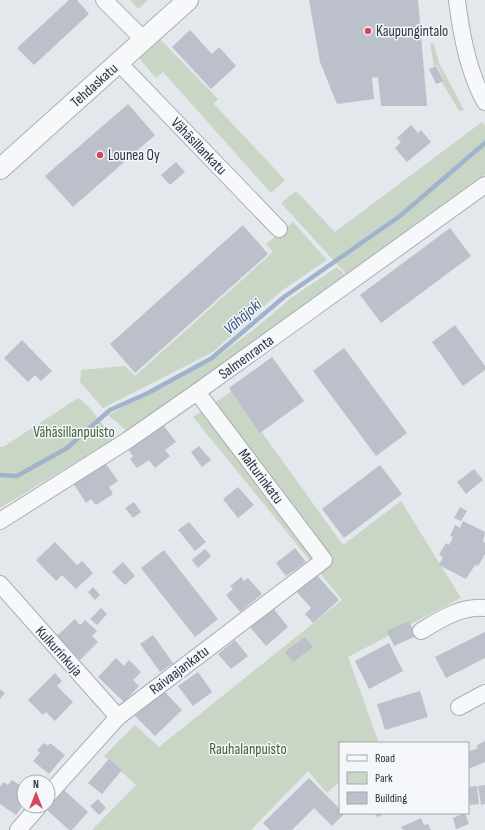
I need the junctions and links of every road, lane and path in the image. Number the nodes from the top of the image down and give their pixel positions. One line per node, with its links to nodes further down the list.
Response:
1 (104, 0): 4 (street)
2 (188, 0): 4 (street, Tehdaskatu)
3 (458, 0): 6 (street)
4 (143, 40): 5 (street, Tehdaskatu)
5 (118, 63): 7 (street, Tehdaskatu); 9 (street, Vähäsillankatu)
6 (485, 102)
7 (0, 169)
8 (485, 185): 10 (street, Salmenranta)
9 (279, 229)
10 (197, 392): 11 (street, Salmenranta); 12 (street, Malturinkatu)
11 (0, 521)
12 (324, 560): 18 (street, Raivaajankatu)
13 (0, 584): 18 (street, Kulkurinkuja)
14 (485, 608): 15 (street)
15 (421, 631)
16 (485, 693): 17 (street)
17 (459, 707)
18 (118, 717): 19 (street, Raivaajankatu)
19 (56, 787)
20 (32, 814): 21 (street)
21 (18, 830)

